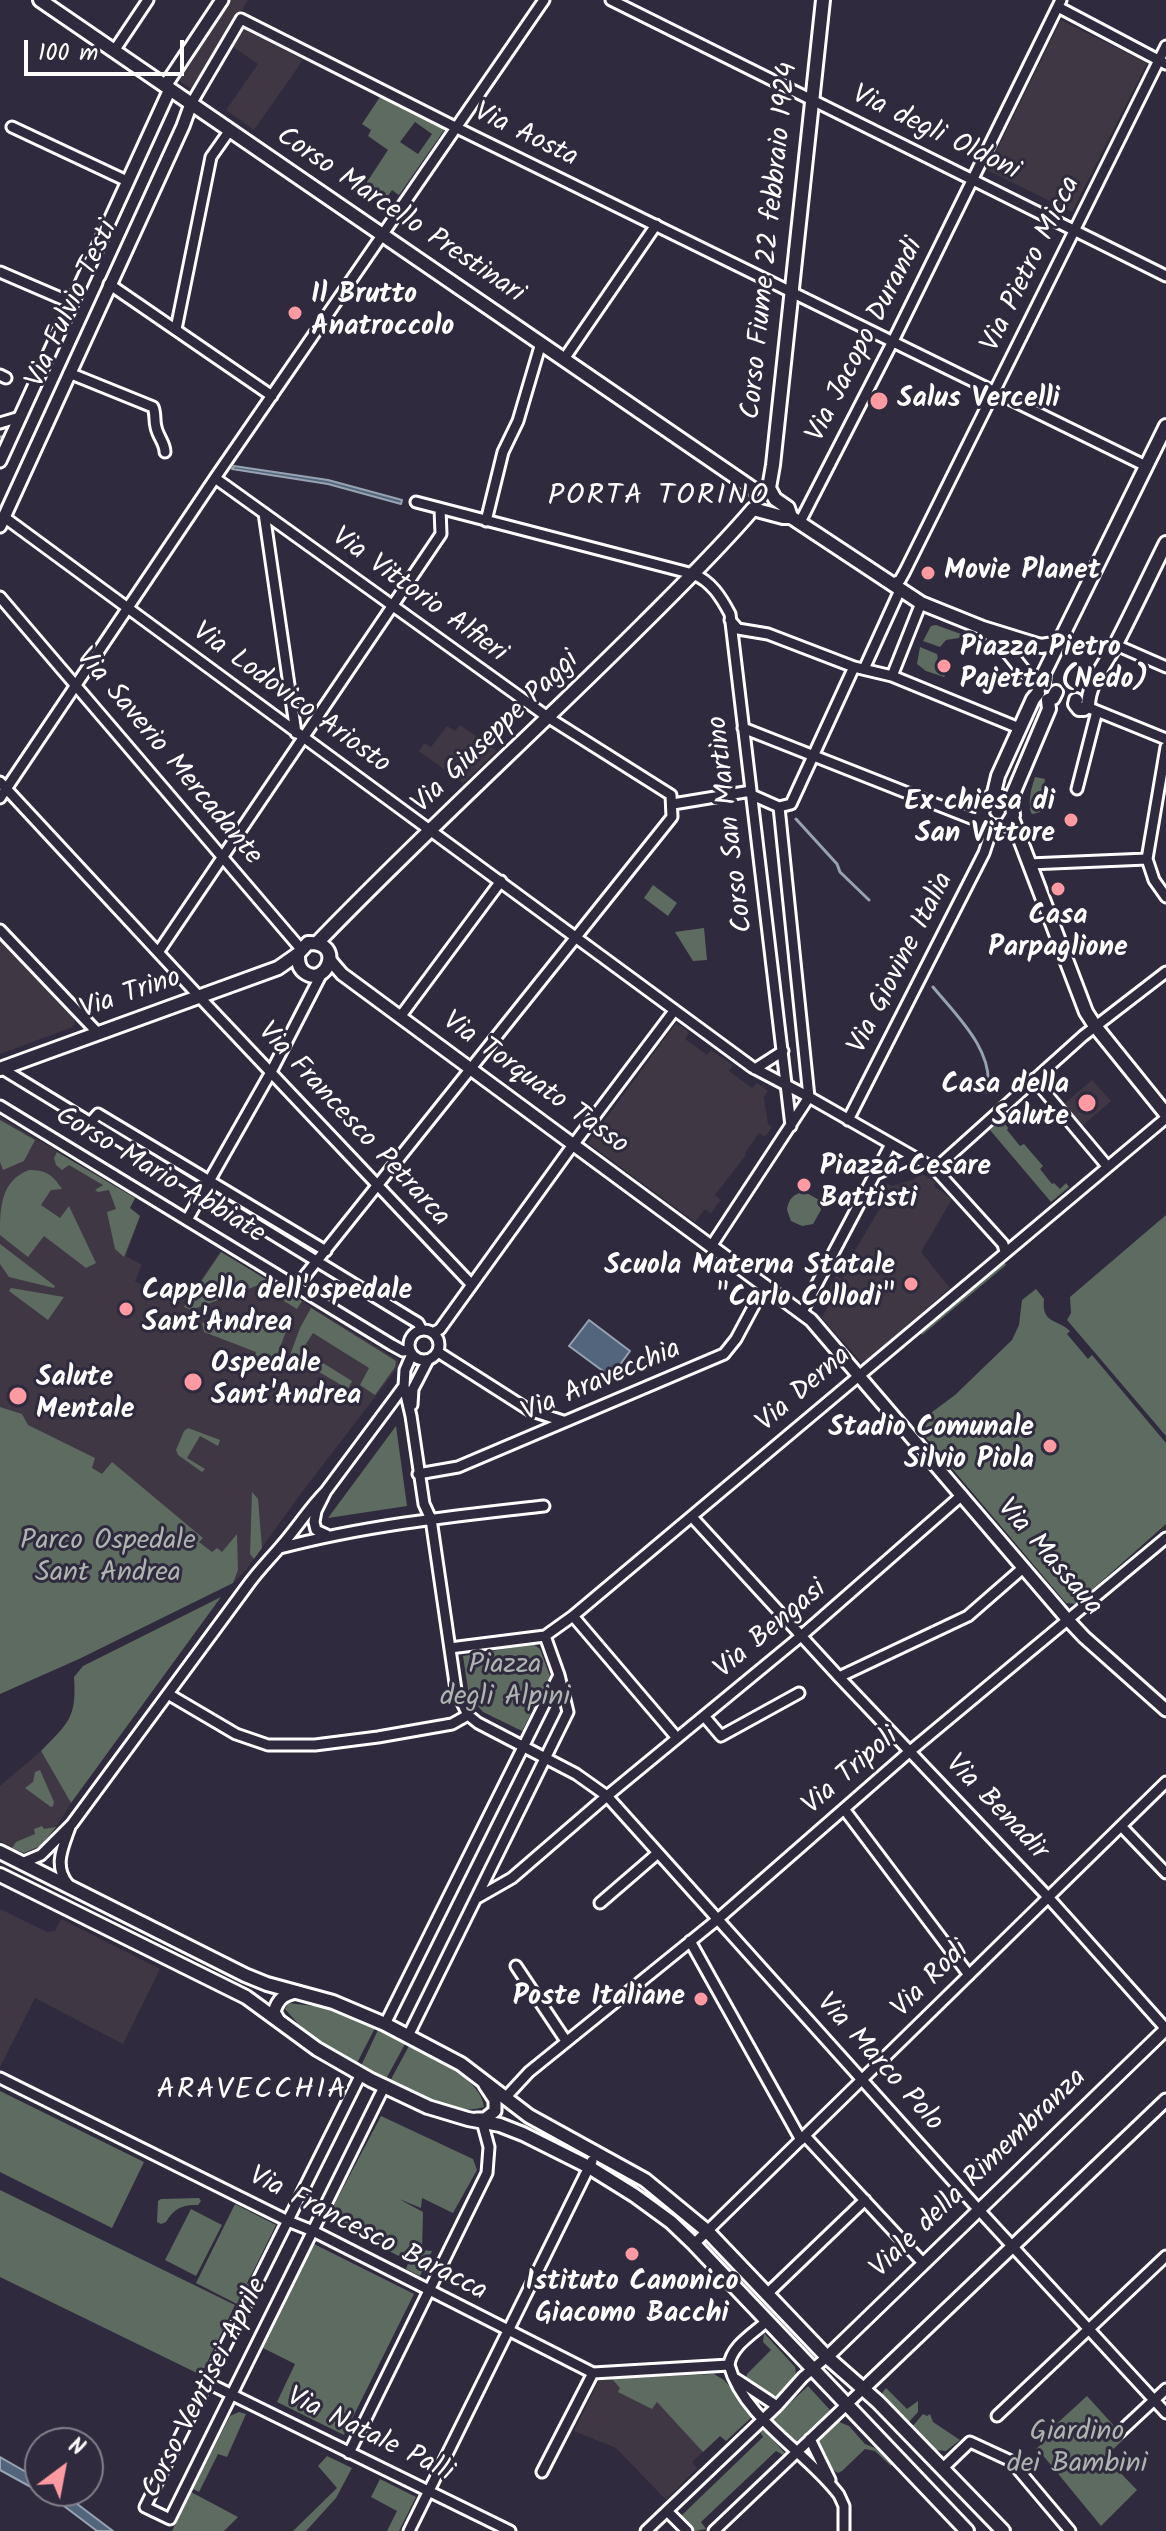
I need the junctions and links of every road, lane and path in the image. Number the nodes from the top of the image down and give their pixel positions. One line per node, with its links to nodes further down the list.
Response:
1 (40, 0): 9 (main road, Corso Marcello Prestinari)
2 (148, 0): 9 (street)
3 (222, 0): 11 (street)
4 (544, 0): 15 (street)
5 (611, 0): 12 (street, Via degli Oldoni)
6 (823, 0): 12 (main road, Corso Fiume 22 febbraio 1924)
7 (1060, 3): 10 (street); 17 (street, Via Jacopo Durandi)
8 (1166, 46): 10 (street, Via Pietro Micca)
9 (114, 51): 11 (main road, Corso Marcello Prestinari)
10 (1162, 62): 20 (street, Via Pietro Micca)
11 (167, 88): 13 (main road, Corso Marcello Prestinari); 18 (street)
12 (812, 99): 17 (street, Via degli Oldoni); 25 (main road, Corso Fiume 22 febbraio 1924)
13 (191, 104): 15 (street, Via Aosta); 16 (main road, Corso Marcello Prestinari); 24 (street, Via Fulvio Testi)
14 (12, 127): 18 (street)
15 (457, 128): 19 (street, Via Aosta); 21 (street)
16 (230, 130): 21 (main road, Corso Marcello Prestinari); 27 (street)
17 (972, 178): 20 (street, Via degli Oldoni); 28 (street, Via Jacopo Durandi)
18 (127, 181): 26 (street)
19 (656, 225): 25 (street, Via Aosta); 30 (street)
20 (1075, 230): 23 (street, Via degli Oldoni); 32 (street, Via Pietro Micca)
21 (384, 236): 29 (main road, Corso Marcello Prestinari); 33 (street)
22 (0, 272): 26 (street)
23 (1166, 276)
24 (109, 284): 27 (street); 31 (street, Via Fulvio Testi)
25 (791, 291): 28 (street, Via Aosta); 42 (main road, Corso Fiume 22 febbraio 1924)
26 (72, 303): 34 (street)
27 (176, 329): 33 (street)
28 (893, 341): 32 (street, Via Aosta); 47 (street, Via Jacopo Durandi)
29 (541, 343): 30 (main road, Corso Marcello Prestinari); 48 (street)
30 (564, 359): 41 (main road, Corso Marcello Prestinari)
31 (69, 373): 37 (street); 49 (street, Via Fulvio Testi)
32 (996, 391): 39 (street, Via Aosta); 52 (street, Via Pietro Micca)
33 (272, 396): 40 (street)
34 (20, 417): 35 (street); 38 (street)
35 (0, 423)
36 (1166, 426): 39 (main road)
37 (165, 452)
38 (0, 461)
39 (1146, 466): 59 (main road)
40 (215, 478): 46 (street, Via Vittorio Alfieri); 56 (street)
41 (753, 489): 42 (main road); 45 (main road)
42 (772, 493): 45 (main road); 47 (main road)
43 (416, 502): 44 (street)
44 (440, 509): 48 (street); 55 (street)
45 (760, 510): 47 (main road); 51 (main road, Via Giuseppe Paggi)
46 (264, 513): 55 (street, Via Vittorio Alfieri); 70 (street)
47 (796, 519): 52 (main road)
48 (486, 521): 51 (street)
49 (2, 522): 56 (street, Via Lodovico Ariosto)
50 (1166, 543): 60 (main road)
51 (693, 574): 57 (street, Corso San Martino); 67 (main road, Via Giuseppe Paggi)
52 (895, 587): 54 (main road); 62 (street)
53 (0, 597): 64 (street, Via Saverio Mercadante)
54 (921, 603): 58 (main road); 63 (street)
55 (393, 606): 67 (street, Via Vittorio Alfieri); 70 (street)
56 (127, 608): 64 (street); 70 (street, Via Lodovico Ariosto)
57 (730, 620): 62 (street); 68 (street, Corso San Martino)
58 (983, 628): 59 (main road); 65 (main road)
59 (1060, 640): 65 (main road)
60 (1116, 645): 61 (street); 66 (main road)
61 (1166, 667)
62 (859, 668): 63 (street); 73 (street)
63 (892, 676): 69 (street)
64 (76, 684): 74 (street); 84 (street, Via Saverio Mercadante)
65 (1045, 691): 66 (main road); 69 (main road); 78 (main road)
66 (1087, 704): 71 (street); 75 (street)
67 (549, 718): 79 (street, Via Vittorio Alfieri); 83 (main road, Via Giuseppe Paggi)
68 (743, 728): 73 (street); 76 (street, Corso San Martino)
69 (1019, 728): 77 (main road)
70 (300, 736): 83 (street, Via Lodovico Ariosto); 84 (street)
71 (1166, 739)
72 (1166, 747): 85 (street)
73 (813, 757): 80 (street); 81 (street)
74 (2, 789): 93 (street, Via Francesco Petrarca)
75 (1077, 789)
76 (752, 793): 79 (street); 80 (street); 105 (street, Corso San Martino)
77 (992, 797): 78 (main road); 81 (main road)
78 (1010, 801): 82 (main road)
79 (673, 804): 91 (street)
80 (779, 807): 112 (street, Corso San Martino)
81 (986, 820): 82 (main road); 115 (street, Via Giovine Italia)
82 (1009, 822): 86 (main road)
83 (432, 830): 87 (street, Via Lodovico Ariosto); 89 (main road, Via Giuseppe Paggi)
84 (223, 857): 93 (street); 94 (street, Via Saverio Mercadante)
85 (1147, 859): 86 (street); 88 (street)
86 (1029, 864): 103 (main road)
87 (501, 881): 91 (street, Via Lodovico Ariosto); 102 (street)
88 (1166, 897)
89 (333, 927): 92 (main road, Via Giuseppe Paggi); 95 (main road)
90 (0, 930): 104 (street)
91 (575, 936): 101 (street, Via Lodovico Ariosto); 106 (street)
92 (317, 943): 94 (main road); 95 (main road)
93 (159, 951): 99 (street, Via Francesco Petrarca)
94 (300, 951): 96 (main road, Via Trino); 97 (main road)
95 (326, 964): 97 (main road); 100 (street); 102 (street, Via Torquato Tasso)
96 (278, 968): 97 (main road, Via Trino); 99 (main road, Via Trino)
97 (303, 971): 100 (street)
98 (1166, 972): 103 (street)
99 (200, 997): 104 (main road, Via Trino); 109 (street, Via Francesco Petrarca)
100 (308, 999): 109 (street)
101 (674, 1011): 108 (street, Via Lodovico Ariosto); 118 (street)
102 (400, 1017): 106 (street, Via Torquato Tasso)
103 (1095, 1026): 110 (street); 114 (main road)
104 (97, 1032): 107 (main road, Via Trino)
105 (783, 1051): 108 (street); 111 (street, Corso San Martino)
106 (470, 1068): 118 (street, Via Torquato Tasso); 125 (street)
107 (1, 1069): 116 (street, Corso Mario Abbiate)
108 (755, 1069): 111 (street, Via Lodovico Ariosto)
109 (271, 1072): 124 (street); 125 (street, Via Francesco Petrarca)
110 (1034, 1079): 121 (street); 122 (street)
111 (786, 1084): 112 (street); 117 (street)
112 (809, 1097): 115 (street); 117 (street)
113 (0, 1106): 127 (street, Corso Mario Abbiate)
114 (1166, 1116): 121 (street, Via Derna)
115 (848, 1120): 119 (street)
116 (90, 1123): 124 (street, Corso Mario Abbiate); 126 (street, Corso Mario Abbiate)
117 (791, 1126): 128 (street)
118 (574, 1144): 128 (street, Via Torquato Tasso); 132 (street)
119 (891, 1144): 120 (street); 123 (street)
120 (914, 1157): 122 (street); 123 (street)
121 (1107, 1166): 130 (street, Via Derna)
122 (935, 1169): 130 (street)
123 (876, 1174): 135 (street)
124 (210, 1181): 126 (street); 129 (street, Corso Mario Abbiate)
125 (377, 1185): 129 (street); 132 (street, Via Francesco Petrarca)
126 (204, 1192): 127 (street); 131 (street, Corso Mario Abbiate)
127 (187, 1220): 134 (street, Corso Mario Abbiate)
128 (712, 1245): 133 (street)
129 (326, 1251): 131 (street)
130 (1005, 1252): 140 (street, Via Derna)
131 (318, 1262): 134 (street); 136 (street, Corso Mario Abbiate)
132 (472, 1285): 136 (street)
133 (765, 1285): 135 (street); 143 (street, Via Aravecchia)
134 (296, 1287): 137 (street, Corso Mario Abbiate)
135 (806, 1316): 140 (street, Via Massaua)
136 (427, 1331): 137 (street); 138 (street)
137 (411, 1352): 139 (street); 141 (street)
138 (438, 1352): 139 (street); 143 (street)
139 (428, 1360): 142 (street)
140 (859, 1374): 146 (street, Via Massaua); 148 (street, Via Derna)
141 (404, 1386): 142 (street); 145 (street)
142 (411, 1416): 144 (street)
143 (563, 1421): 144 (street, Via Aravecchia)
144 (418, 1474): 149 (street)
145 (326, 1491): 150 (street); 152 (street)
146 (962, 1495): 153 (street, Via Massaua); 157 (street, Via Bengasi)
147 (544, 1506): 149 (street)
148 (692, 1517): 154 (street, Via Derna); 157 (street, Via Benadir)
149 (431, 1519): 150 (street); 158 (street)
150 (328, 1535): 152 (street)
151 (1165, 1541): 155 (street, Via Tripoli)
152 (280, 1548): 162 (street)
153 (1023, 1568): 155 (street, Via Massaua); 160 (street)
154 (573, 1616): 156 (street, Via Derna); 166 (street)
155 (1068, 1620): 163 (street, Via Massaua); 168 (street, Via Tripoli)
156 (545, 1636): 158 (street, Via Derna); 159 (street)
157 (801, 1636): 160 (street, Via Benadir); 165 (street, Via Bengasi)
158 (450, 1648): 164 (street)
159 (559, 1675): 167 (street); 169 (street)
160 (839, 1677): 168 (street, Via Benadir)
161 (799, 1693): 165 (street)
162 (168, 1694): 164 (street); 173 (street)
163 (1166, 1710)
164 (468, 1715): 167 (street)
165 (704, 1716): 166 (street, Via Bengasi)
166 (677, 1738): 171 (street, Via Bengasi)
167 (523, 1748): 169 (street); 190 (street)
168 (909, 1752): 172 (street, Via Tripoli); 181 (street, Via Benadir)
169 (546, 1759): 171 (street, Via Marco Polo); 182 (street)
170 (1166, 1782): 174 (street, Via Rodi)
171 (607, 1796): 176 (street, Via Marco Polo); 182 (street, Via Bengasi)
172 (844, 1809): 184 (street, Via Tripoli); 187 (street)
173 (72, 1824): 177 (street); 180 (street)
174 (1121, 1826): 178 (street); 181 (street, Via Rodi)
175 (0, 1852): 177 (main road)
176 (658, 1853): 183 (street); 184 (street, Via Marco Polo)
177 (22, 1863): 180 (main road)
178 (1166, 1873)
179 (0, 1875): 189 (main road)
180 (72, 1888): 188 (main road)
181 (1048, 1897): 187 (street, Via Rodi); 191 (street, Via Benadir)
182 (477, 1898): 192 (street)
183 (600, 1903)
184 (718, 1919): 185 (street, Via Tripoli); 196 (street, Via Marco Polo)
185 (690, 1941): 193 (street, Via Tripoli); 203 (street)
186 (516, 1966): 193 (street)
187 (969, 1975): 196 (street, Via Rodi)
188 (296, 1992): 189 (street); 190 (main road)
189 (281, 2024): 194 (main road)
190 (385, 2024): 192 (main road)
191 (1166, 2029): 207 (street, Viale della Rimembranza)
192 (408, 2036): 197 (main road)
193 (566, 2041): 199 (street, Via Tripoli)
194 (361, 2074): 198 (main road); 208 (street, Corso Ventisei Aprile)
195 (0, 2078): 208 (street, Via Francesco Baracca)
196 (863, 2080): 203 (street, Via Rodi); 207 (street, Via Marco Polo)
197 (484, 2083): 199 (main road); 201 (street)
198 (385, 2085): 201 (main road); 209 (street, Corso Ventisei Aprile)
199 (505, 2098): 204 (main road)
200 (1166, 2100): 212 (street)
201 (468, 2119): 202 (main road)
202 (482, 2121): 205 (main road); 215 (street)
203 (803, 2138): 206 (street); 210 (street, Via Rodi)
204 (597, 2152): 205 (street); 210 (main road)
205 (589, 2167): 211 (main road); 219 (street)
206 (865, 2200): 214 (street); 216 (street)
207 (978, 2209): 212 (street, Via Marco Polo); 214 (street, Viale della Rimembranza)
208 (288, 2221): 209 (street, Via Francesco Baracca); 225 (street, Corso Ventisei Aprile)
209 (313, 2231): 215 (street, Via Francesco Baracca); 228 (street, Corso Ventisei Aprile)
210 (707, 2231): 211 (street, Via Rodi); 216 (main road)
211 (694, 2244): 217 (main road)
212 (1012, 2246): 218 (street, Via Marco Polo); 227 (street)
213 (1166, 2256): 218 (street)
214 (923, 2263): 220 (street, Viale della Rimembranza)
215 (429, 2290): 219 (street, Via Francesco Baracca); 238 (street)
216 (767, 2294): 220 (main road)
217 (767, 2321): 221 (street); 222 (main road)
218 (1089, 2329): 229 (street, Via Marco Polo); 233 (street)
219 (507, 2331): 223 (street, Via Francesco Baracca); 242 (street)
220 (827, 2357): 222 (street); 227 (main road)
221 (729, 2365): 223 (street, Via Francesco Baracca); 224 (street)
222 (812, 2369): 230 (main road); 231 (street)
223 (593, 2373): 240 (street)
224 (734, 2377): 231 (street); 234 (street)
225 (208, 2383): 228 (street, Via Natale Palli); 228 (street, Corso Ventisei Aprile)
226 (1166, 2389): 229 (street)
227 (862, 2390): 230 (street); 239 (main road)
228 (233, 2395): 238 (street, Via Natale Palli)
229 (1155, 2400): 232 (street, Via Marco Polo); 235 (street)
230 (846, 2405): 236 (street); 250 (main road)
231 (777, 2406): 234 (street)
232 (1166, 2413)
233 (997, 2416)
234 (762, 2419): 237 (street); 243 (street)
235 (1120, 2432)
236 (810, 2439): 237 (street); 241 (street)
237 (796, 2452): 241 (street); 248 (street)
238 (349, 2453): 242 (street, Via Natale Palli)
239 (943, 2468): 251 (main road); 252 (street)
240 (542, 2472)
241 (833, 2487): 249 (street)
242 (429, 2491): 244 (street); 245 (street, Via Natale Palli)
243 (667, 2511): 246 (street); 247 (street)
244 (409, 2531)
245 (510, 2531)
246 (646, 2531)
247 (687, 2531)
248 (714, 2531)
249 (844, 2531)
250 (967, 2531)
251 (1003, 2531)
252 (1070, 2531)

